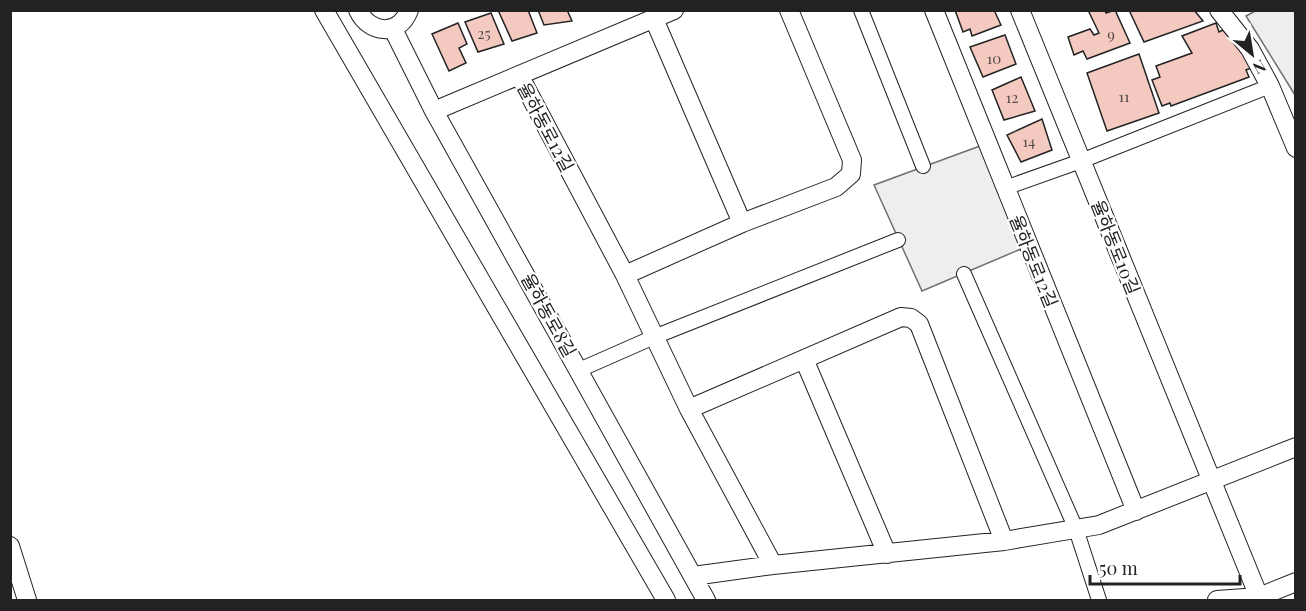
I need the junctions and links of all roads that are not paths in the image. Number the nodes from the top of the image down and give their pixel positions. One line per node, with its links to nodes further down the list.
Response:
1 (324, 10): 39 (street)
2 (358, 10): 11 (street)
3 (408, 10): 11 (street)
4 (674, 10): 10 (street, 율하동로12길)
5 (789, 10): 19 (street)
6 (861, 10): 17 (street)
7 (934, 10): 18 (street, 율하동로12길)
8 (1020, 10): 16 (street, 율하동로10길)
9 (1218, 10): 13 (street)
10 (654, 19): 12 (street, 율하동로12길); 19 (street)
11 (393, 29): 14 (street, 율하동로8길)
12 (519, 75): 14 (street); 22 (street, 율하동로12길)
13 (1270, 86): 15 (street); 16 (street)
14 (434, 111): 25 (street, 율하동로8길)
15 (1296, 148)
16 (1081, 161): 18 (street); 28 (street, 율하동로10길)
17 (923, 166)
18 (1005, 188): 29 (street, 율하동로12길)
19 (742, 223): 22 (street)
20 (898, 240): 23 (street)
21 (964, 274): 30 (street)
22 (625, 275): 23 (street, 율하동로12길)
23 (654, 337): 25 (street); 26 (street, 율하동로12길)
24 (804, 359): 26 (street); 31 (street); 33 (street)
25 (579, 370): 35 (street, 율하동로8길)
26 (688, 409): 34 (street, 율하동로12길)
27 (1296, 447): 28 (street)
28 (1211, 482): 29 (street); 37 (street, 율하동로10길)
29 (1136, 511): 30 (street)
30 (1076, 529): 31 (street); 41 (street)
31 (1004, 541): 33 (street)
32 (10, 546): 38 (street)
33 (887, 554): 34 (street)
34 (773, 565): 35 (street)
35 (693, 576): 40 (street, 율하동로8길)
36 (1296, 582): 37 (street)
37 (1259, 597): 42 (street)
38 (27, 600)
39 (666, 600)
40 (706, 600)
41 (1099, 600)
42 (1217, 600)

